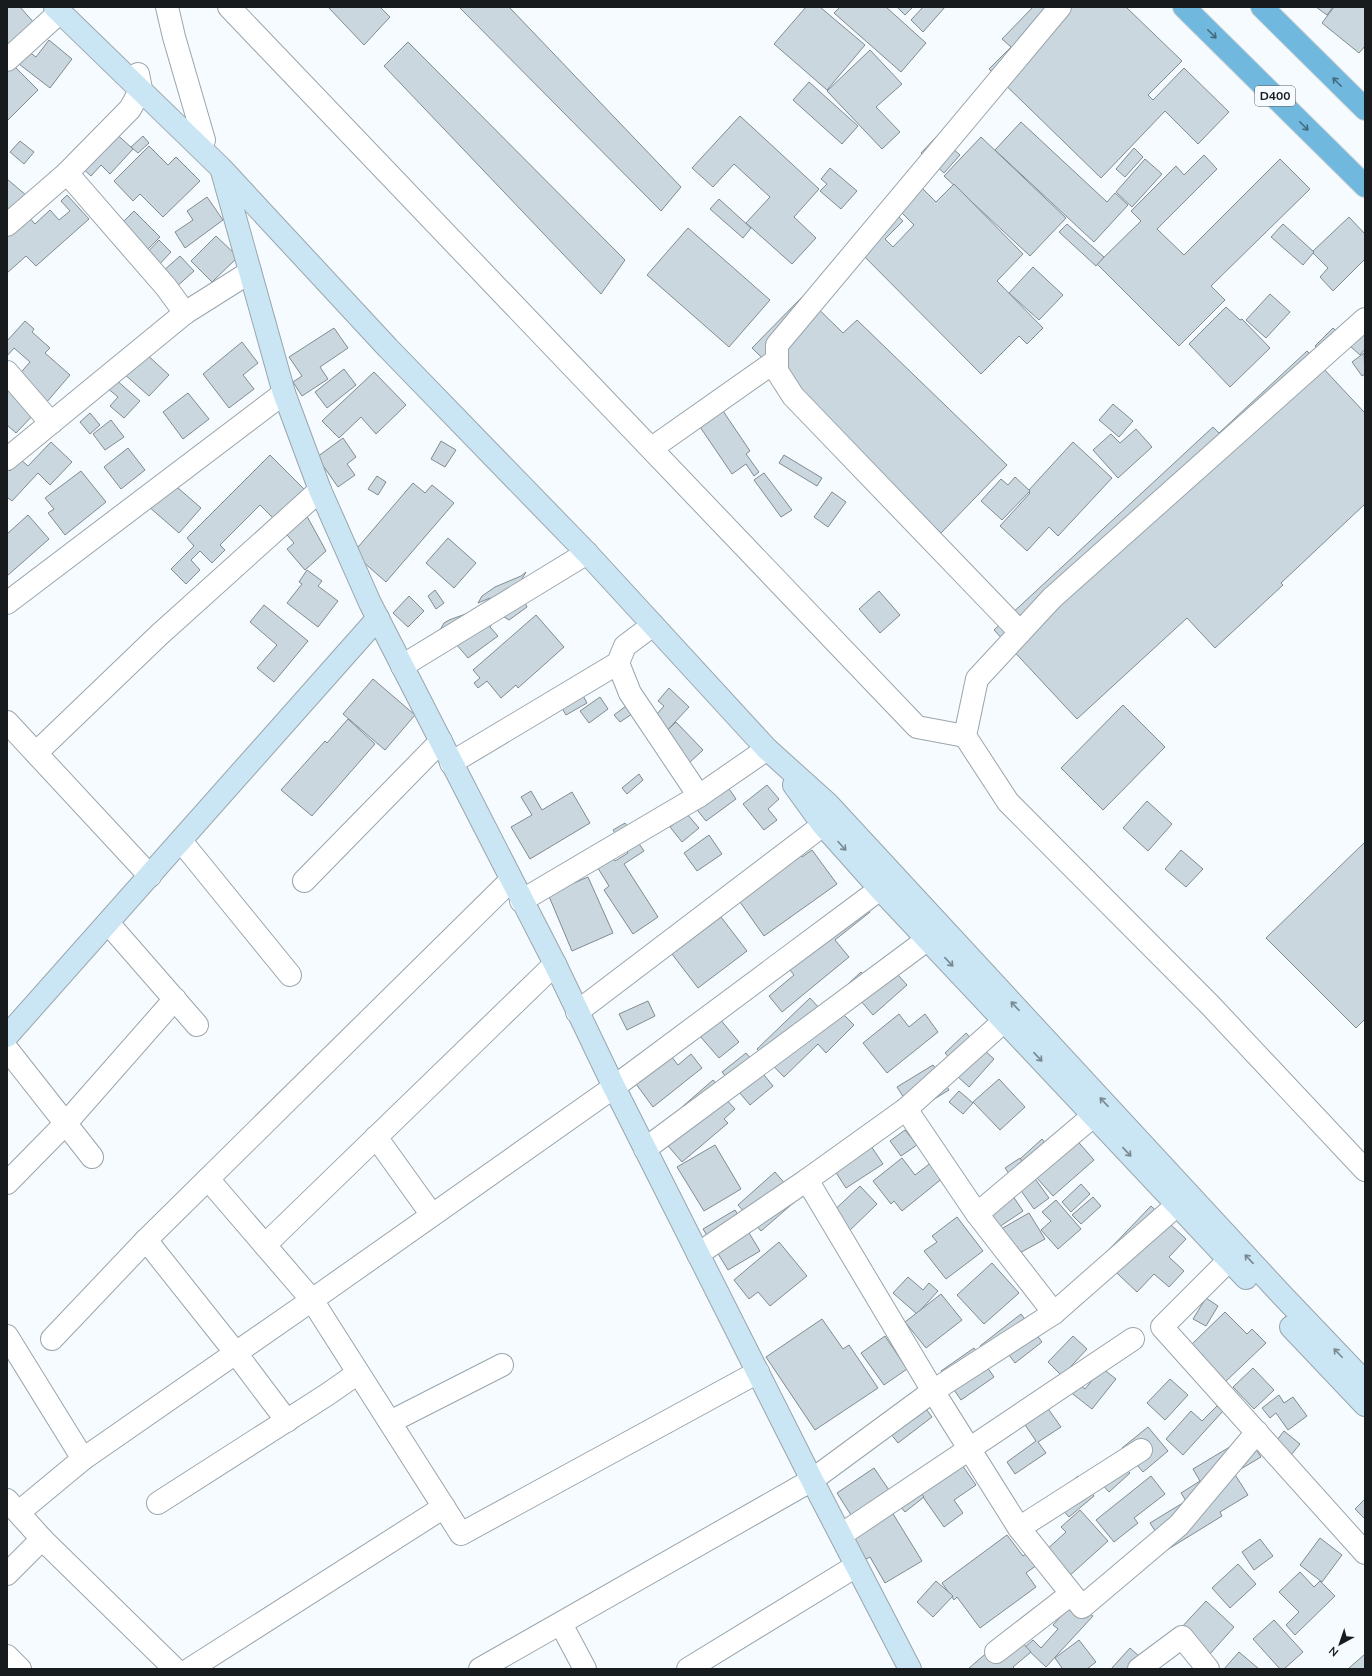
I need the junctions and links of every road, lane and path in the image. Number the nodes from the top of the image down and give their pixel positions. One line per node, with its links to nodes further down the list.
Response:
1 (168, 7): 10 (street)
2 (230, 7): 22 (street)
3 (1060, 7): 18 (street)
4 (1184, 7): 13 (highway, D400, one-way to 13)
5 (1262, 7): 9 (highway, one-way to 5)
6 (63, 9): 7 (street); 8 (main road)
7 (7, 60)
8 (139, 82): 10 (main road); 11 (main road); 12 (street)
9 (1363, 103)
10 (204, 140): 11 (main road)
11 (221, 168): 15 (main road); 25 (main road)
12 (66, 173): 14 (street); 16 (street)
13 (1365, 186)
14 (7, 225)
15 (250, 272): 16 (street); 20 (main road)
16 (185, 313): 21 (street)
17 (1365, 319): 29 (street)
18 (777, 360): 22 (street); 29 (street)
19 (7, 372): 21 (street)
20 (284, 393): 24 (main road); 26 (street)
21 (51, 423): 23 (street)
22 (652, 448): 33 (street)
23 (7, 458)
24 (320, 490): 27 (main road); 36 (street)
25 (587, 553): 28 (main road); 31 (street)
26 (7, 603)
27 (378, 618): 31 (main road); 40 (main road)
28 (653, 625): 30 (street); 35 (main road)
29 (1020, 632): 33 (street)
30 (618, 663): 37 (street); 38 (street)
31 (402, 666): 34 (main road)
32 (7, 722): 36 (street)
33 (965, 736): 63 (street)
34 (441, 741): 37 (main road); 42 (street)
35 (767, 749): 38 (street); 39 (main road); 83 (main road, one-way to 35)
36 (36, 753): 41 (street)
37 (451, 763): 43 (main road)
38 (699, 796): 45 (street)
39 (823, 825): 44 (main road, one-way to 44); 51 (street)
40 (181, 841): 41 (main road); 49 (street)
41 (150, 876): 46 (main road)
42 (304, 880)
43 (511, 880): 45 (main road); 64 (street)
44 (880, 889): 47 (main road); 56 (street)
45 (521, 901): 48 (main road)
46 (108, 923): 50 (street); 54 (main road)
47 (928, 940): 52 (main road, one-way to 52); 61 (street)
48 (555, 964): 51 (main road); 60 (street)
49 (290, 975)
50 (175, 999): 53 (street); 59 (street)
51 (577, 1012): 56 (main road)
52 (1004, 1021): 57 (street); 58 (main road, one-way to 58)
53 (197, 1025)
54 (7, 1036)
55 (7, 1049): 59 (street)
56 (614, 1087): 61 (main road); 69 (street)
57 (906, 1109): 65 (street); 68 (street)
58 (1093, 1116): 67 (main road, one-way to 67); 68 (street)
59 (66, 1123): 62 (street); 66 (street)
60 (376, 1137): 69 (street); 71 (street)
61 (646, 1149): 72 (main road)
62 (92, 1157)
63 (1365, 1170)
64 (208, 1179): 70 (street); 71 (street)
65 (807, 1180): 72 (street); 84 (street)
66 (7, 1183)
67 (1177, 1205): 73 (main road); 75 (street)
68 (977, 1214): 75 (street)
69 (432, 1215): 74 (street)
70 (146, 1240): 77 (street); 79 (street)
71 (265, 1245): 74 (street)
72 (698, 1254): 81 (main road)
73 (1229, 1260): 85 (main road); 88 (street)
74 (312, 1300): 79 (street); 82 (street)
75 (1054, 1313): 84 (street)
76 (7, 1336): 91 (street)
77 (52, 1339)
78 (1133, 1339): 89 (street)
79 (235, 1352): 86 (street); 91 (street)
80 (502, 1365): 87 (street)
81 (758, 1372): 92 (main road); 95 (street)
82 (358, 1373): 86 (street); 87 (street)
83 (1365, 1382)
84 (933, 1391): 89 (street); 92 (street)
85 (1365, 1405)
86 (287, 1421): 93 (street)
87 (390, 1422): 95 (street)
88 (1257, 1432): 99 (street); 102 (street)
89 (969, 1449): 96 (street); 97 (street)
90 (1141, 1450): 96 (street)
91 (83, 1459): 94 (street)
92 (812, 1480): 97 (main road); 103 (street)
93 (158, 1503)
94 (13, 1506): 98 (street)
95 (444, 1507): 109 (street)
96 (1019, 1528): 102 (street)
97 (840, 1535): 100 (main road)
98 (42, 1538): 101 (street); 108 (street)
99 (1365, 1553)
100 (856, 1566): 106 (main road); 112 (street)
101 (7, 1574)
102 (1071, 1594): 104 (street)
103 (561, 1624): 110 (street); 111 (street)
104 (996, 1652)
105 (7, 1656): 107 (street)
106 (905, 1667)
107 (20, 1669)
108 (175, 1669)
109 (190, 1669)
110 (480, 1669)
111 (585, 1669)
112 (688, 1669)
113 (1139, 1669): 114 (street)
114 (1208, 1669)

